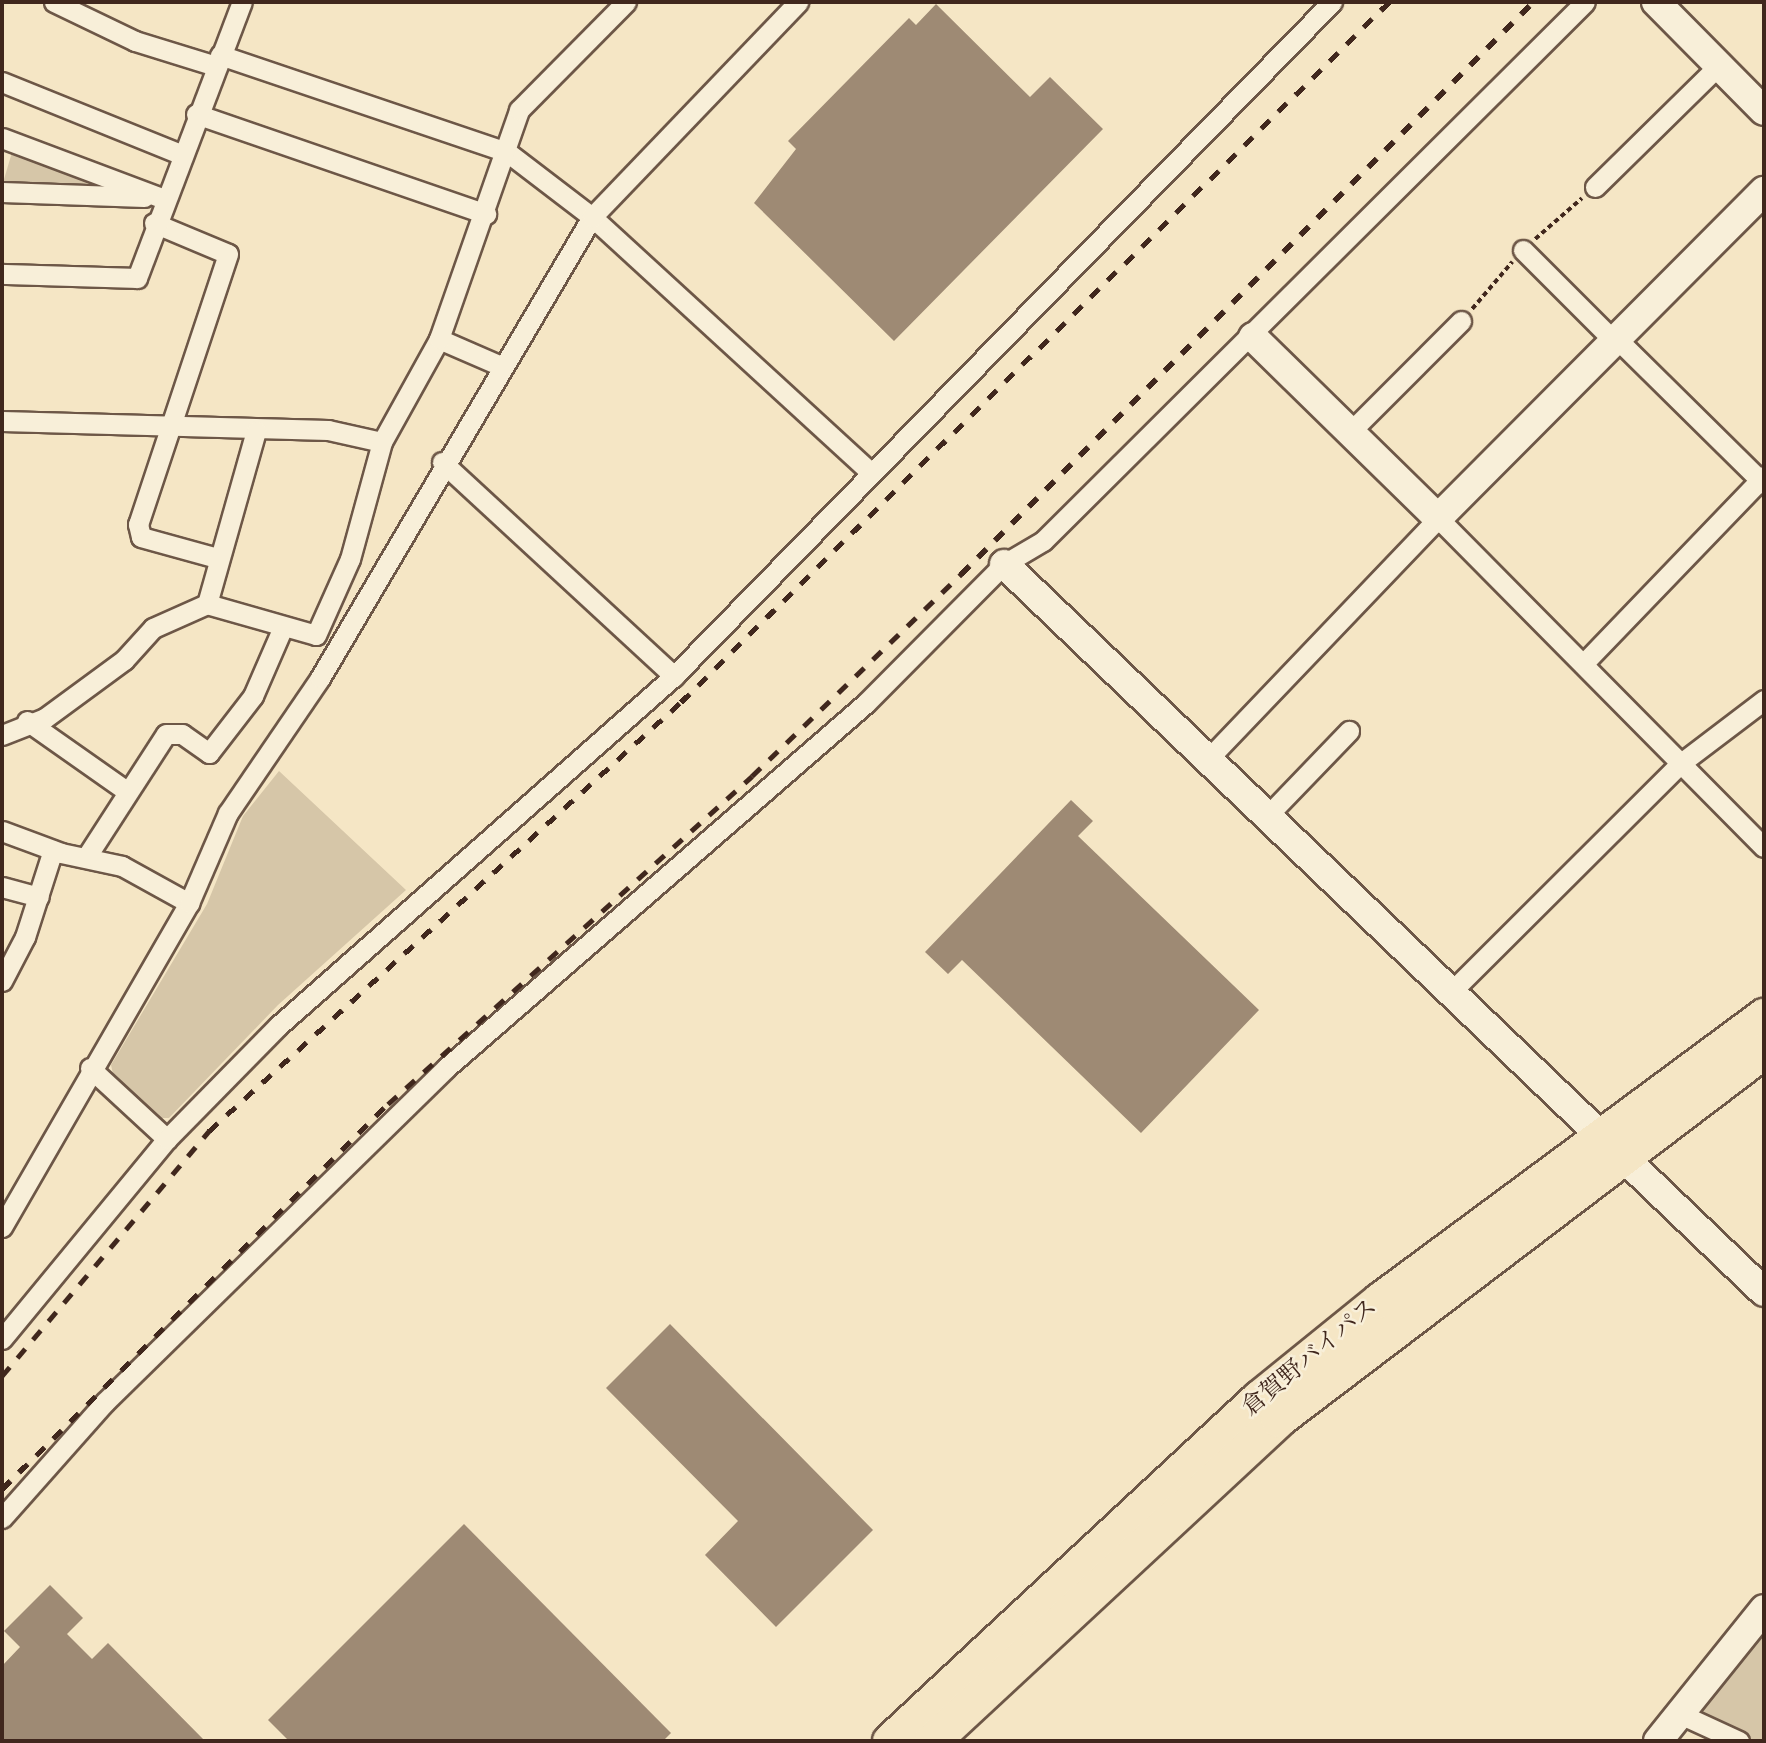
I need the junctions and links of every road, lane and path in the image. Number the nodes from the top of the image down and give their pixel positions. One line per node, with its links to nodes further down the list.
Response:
1 (54, 2): 8 (street)
2 (242, 2): 8 (street)
3 (626, 2): 14 (street)
4 (798, 2): 21 (street)
5 (1332, 2): 36 (street)
6 (1585, 2): 26 (street)
7 (1656, 2): 9 (street)
8 (218, 61): 12 (street); 14 (street)
9 (1718, 65): 11 (street); 16 (street)
10 (2, 82): 15 (street)
11 (1764, 111)
12 (196, 114): 15 (street); 20 (street)
13 (2, 138): 19 (street)
14 (507, 152): 20 (street); 21 (street)
15 (180, 154): 19 (street)
16 (1595, 187)
17 (1764, 191): 28 (street)
18 (2, 192): 19 (street)
19 (162, 198): 22 (street)
20 (486, 214): 27 (street)
21 (592, 217): 29 (street); 36 (street)
22 (154, 223): 24 (street); 31 (street)
23 (1523, 250): 28 (street)
24 (2, 274)
25 (1461, 321): 33 (street)
26 (1252, 337): 33 (street); 40 (street)
27 (439, 339): 29 (street); 34 (street)
28 (1617, 342): 37 (street); 38 (street)
29 (501, 366): 35 (street)
30 (2, 421): 31 (street)
31 (165, 429): 32 (street); 39 (street)
32 (256, 431): 34 (street); 39 (street)
33 (1350, 432): 38 (street)
34 (382, 442): 42 (street)
35 (442, 462): 44 (street); 59 (street)
36 (869, 471): 44 (street)
37 (1763, 481): 43 (street)
38 (1438, 518): 43 (street); 49 (street)
39 (217, 558): 41 (street)
40 (1004, 564): 49 (street); 70 (street)
41 (207, 604): 42 (street); 46 (street)
42 (283, 627): 51 (street)
43 (1583, 664): 50 (street)
44 (674, 676): 65 (street)
45 (1764, 700): 50 (street)
46 (27, 721): 48 (street); 51 (street)
47 (1349, 731): 52 (street)
48 (2, 735)
49 (1210, 757): 52 (street)
50 (1681, 763): 54 (street); 61 (street)
51 (128, 792): 56 (street)
52 (1270, 813): 61 (street)
53 (2, 831): 55 (street)
54 (1764, 847)
55 (52, 850): 56 (street); 58 (street)
56 (87, 856): 59 (street)
57 (2, 887): 58 (street)
58 (39, 897): 60 (street)
59 (189, 903): 64 (street)
60 (2, 981)
61 (1452, 991): 66 (street)
62 (1764, 1016): 66 (highway, 倉賀野バイパス)
63 (1764, 1050): 66 (highway, 倉賀野バイパス)
64 (90, 1068): 65 (street); 67 (street)
65 (167, 1139): 69 (street)
66 (1614, 1147): 68 (street); 73 (highway, 倉賀野バイパス); 74 (highway, 倉賀野バイパス)
67 (2, 1227)
68 (1764, 1292)
69 (2, 1339)
70 (2, 1518)
71 (1764, 1609): 72 (street)
72 (1680, 1714): 75 (street); 76 (street)
73 (890, 1741)
74 (932, 1741)
75 (1658, 1741)
76 (1739, 1741)

